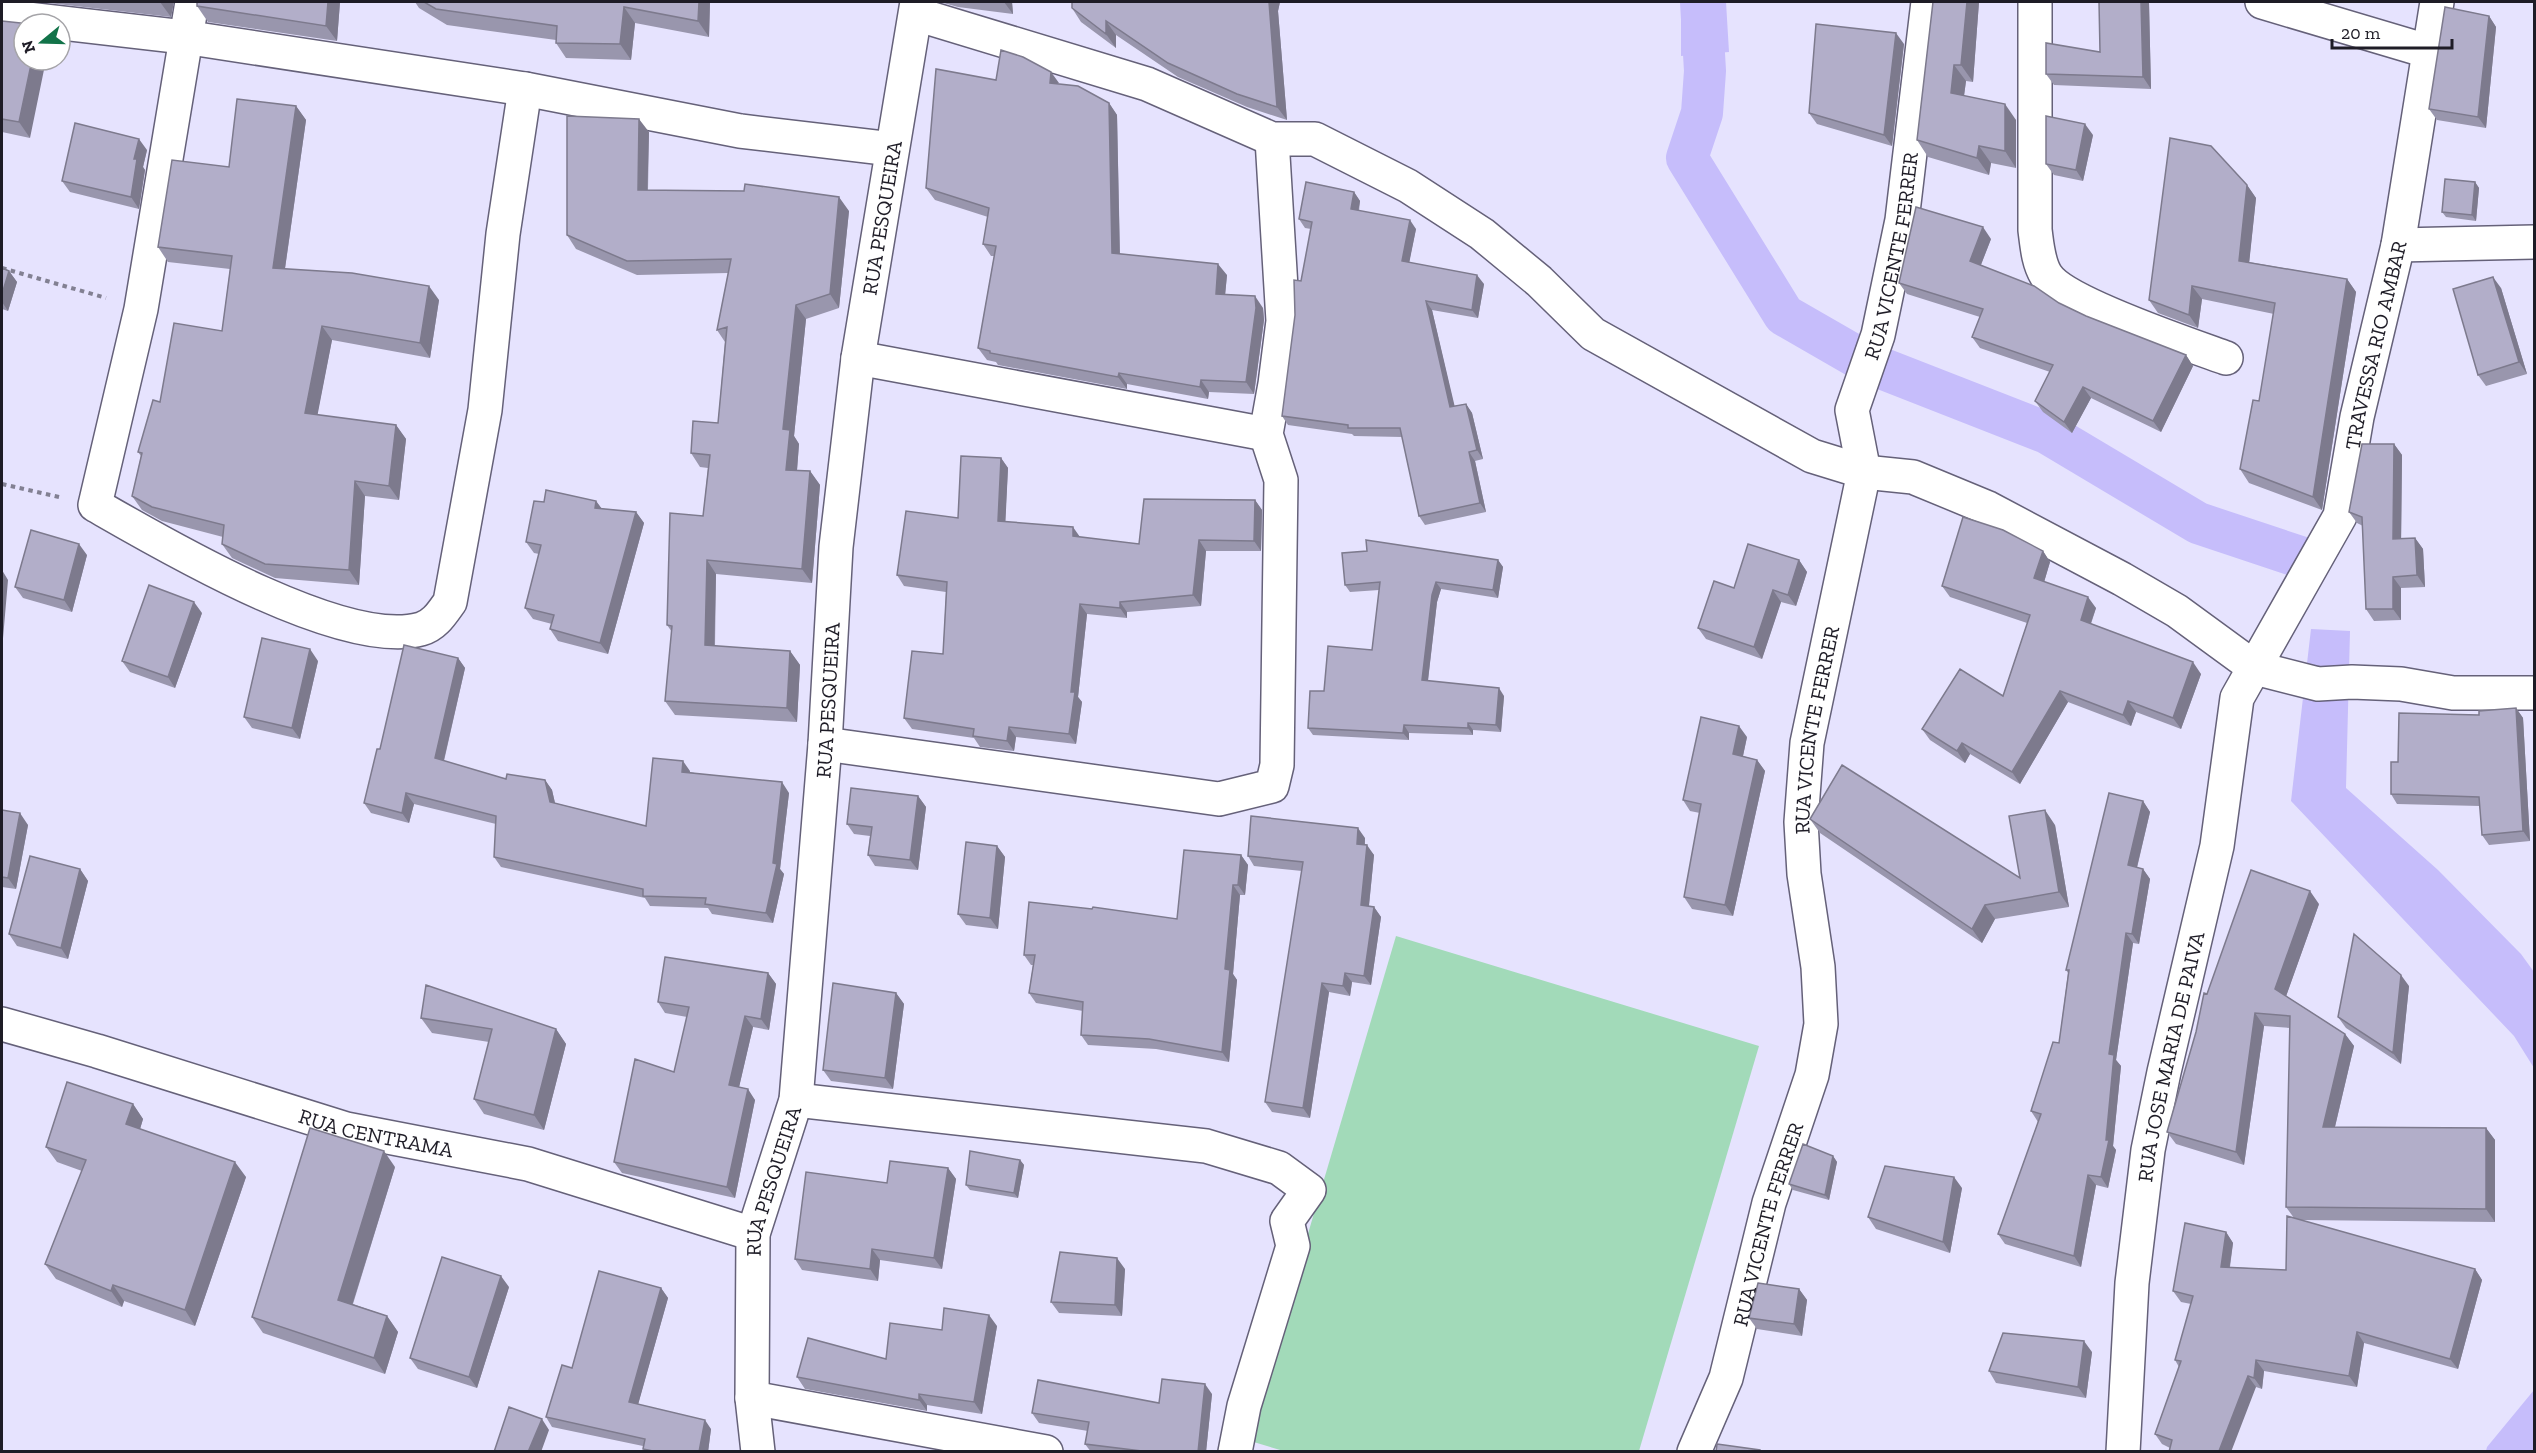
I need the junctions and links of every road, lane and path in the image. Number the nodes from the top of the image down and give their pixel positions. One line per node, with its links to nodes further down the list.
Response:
1 (192, 2): 8 (street)
2 (1928, 2): 20 (street, RUA VICENTE FERRER)
3 (2034, 2): 18 (street)
4 (2262, 2): 9 (street)
5 (2437, 2): 9 (street, TRAVESSA RIO AMBAR)
6 (916, 8): 11 (street); 12 (street, RUA PESQUEIRA)
7 (2, 16): 8 (street)
8 (184, 37): 10 (street); 16 (street)
9 (2427, 51): 14 (street, TRAVESSA RIO AMBAR)
10 (525, 89): 12 (street); 22 (street)
11 (1272, 139): 19 (street); 20 (street)
12 (892, 148): 17 (street, RUA PESQUEIRA)
13 (2535, 242): 14 (street)
14 (2398, 245): 23 (street, TRAVESSA RIO AMBAR)
15 (2, 268): 16 (path)
16 (141, 309): 22 (street)
17 (858, 358): 19 (street); 25 (street, RUA PESQUEIRA)
18 (2226, 358)
19 (1266, 434): 25 (street)
20 (1864, 472): 23 (street); 33 (street, RUA VICENTE FERRER)
21 (2, 484): 22 (path)
22 (95, 505)
23 (2255, 668): 24 (street); 34 (street, RUA JOSE MARIA DE PAIVA)
24 (2535, 693)
25 (825, 744): 27 (street, RUA PESQUEIRA)
26 (2, 1024): 28 (street, RUA CENTRAMA)
27 (796, 1100): 28 (street, RUA PESQUEIRA); 32 (street)
28 (753, 1234): 29 (street, RUA PESQUEIRA)
29 (752, 1398): 30 (street, RUA PESQUEIRA); 31 (street)
30 (758, 1452)
31 (1046, 1452)
32 (1235, 1452)
33 (1694, 1452)
34 (2123, 1452)

